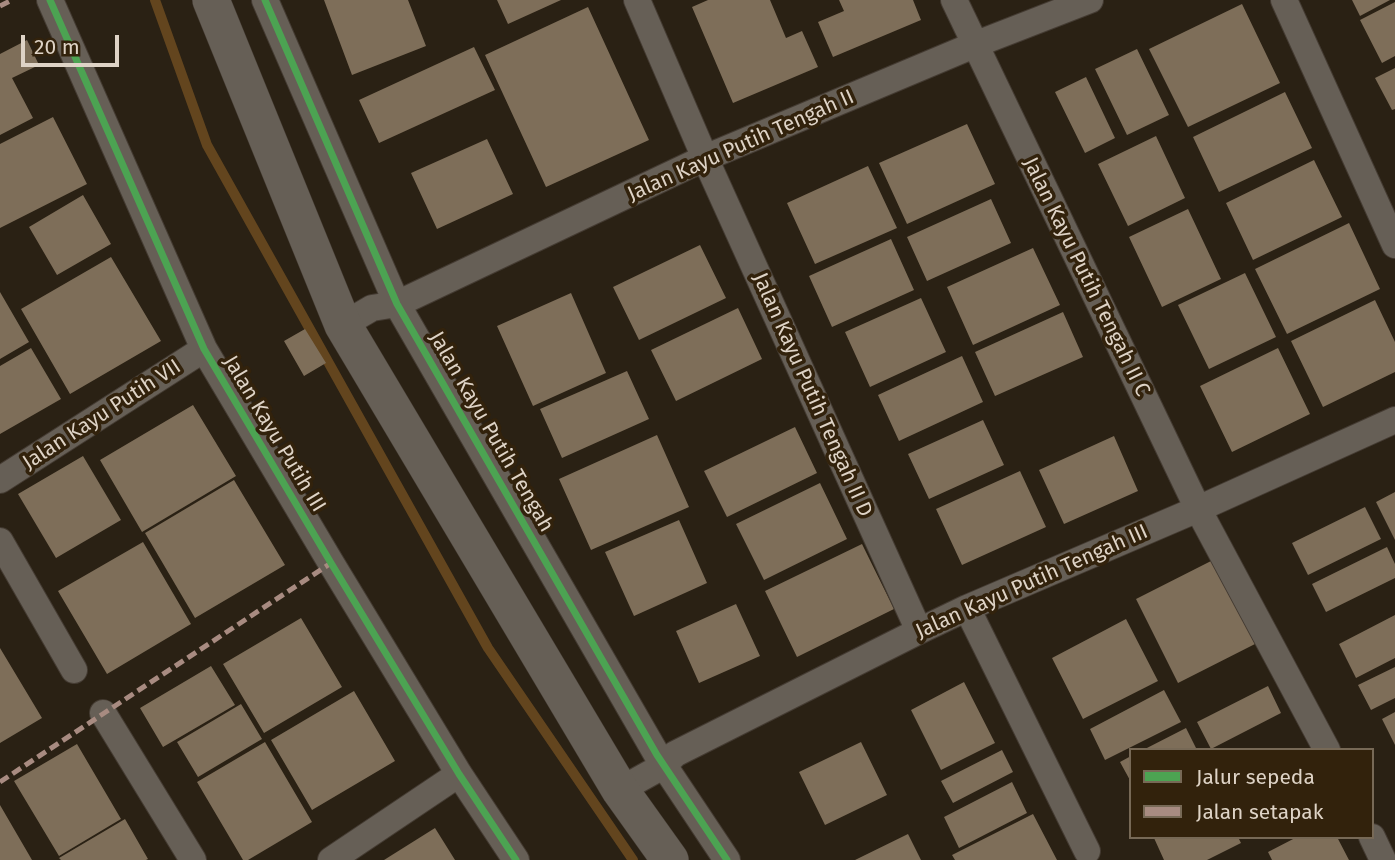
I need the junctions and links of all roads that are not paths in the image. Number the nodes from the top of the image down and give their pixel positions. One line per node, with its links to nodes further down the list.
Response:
1 (50, 0): 13 (street, Jalan Kayu Putih III)
2 (211, 0): 12 (street)
3 (265, 0): 11 (street, Jalan Kayu Putih Tengah)
4 (638, 0): 9 (street, Jalan Kayu Putih Tengah II D)
5 (954, 0): 8 (street, Jalan Kayu Putih Tengah II C)
6 (1090, 0): 8 (street, Jalan Kayu Putih Tengah II)
7 (1284, 0): 10 (street)
8 (974, 45): 9 (street, Jalan Kayu Putih Tengah II); 16 (street, Jalan Kayu Putih Tengah II C)
9 (705, 158): 11 (street, Jalan Kayu Putih Tengah II); 19 (street, Jalan Kayu Putih Tengah II D)
10 (1395, 245)
11 (397, 304): 12 (street, Jalan Kayu Putih Tengah II); 23 (street, Jalan Kayu Putih Tengah)
12 (347, 332): 25 (street)
13 (204, 349): 15 (street, Jalan Kayu Putih VII); 24 (street, Jalan Kayu Putih III)
14 (1395, 420): 16 (street, Jalan Kayu Putih Tengah III)
15 (0, 480)
16 (1198, 509): 18 (street, Jalan Kayu Putih Tengah III); 22 (street, Jalan Kayu Putih Tengah II C)
17 (0, 541): 20 (street)
18 (967, 608): 19 (street, Jalan Kayu Putih Tengah III); 27 (street)
19 (919, 631): 23 (street, Jalan Kayu Putih Tengah III)
20 (74, 670)
21 (103, 713): 28 (street)
22 (1326, 748)
23 (665, 758): 25 (street, Jalan Kayu Putih Tengah III); 32 (street, Jalan Kayu Putih Tengah)
24 (459, 774): 29 (street); 30 (street, Jalan Kayu Putih III)
25 (617, 783): 31 (street)
26 (1373, 839): 33 (street)
27 (1087, 851)
28 (193, 860)
29 (331, 860)
30 (516, 860)
31 (670, 860)
32 (727, 860)
33 (1383, 860)

